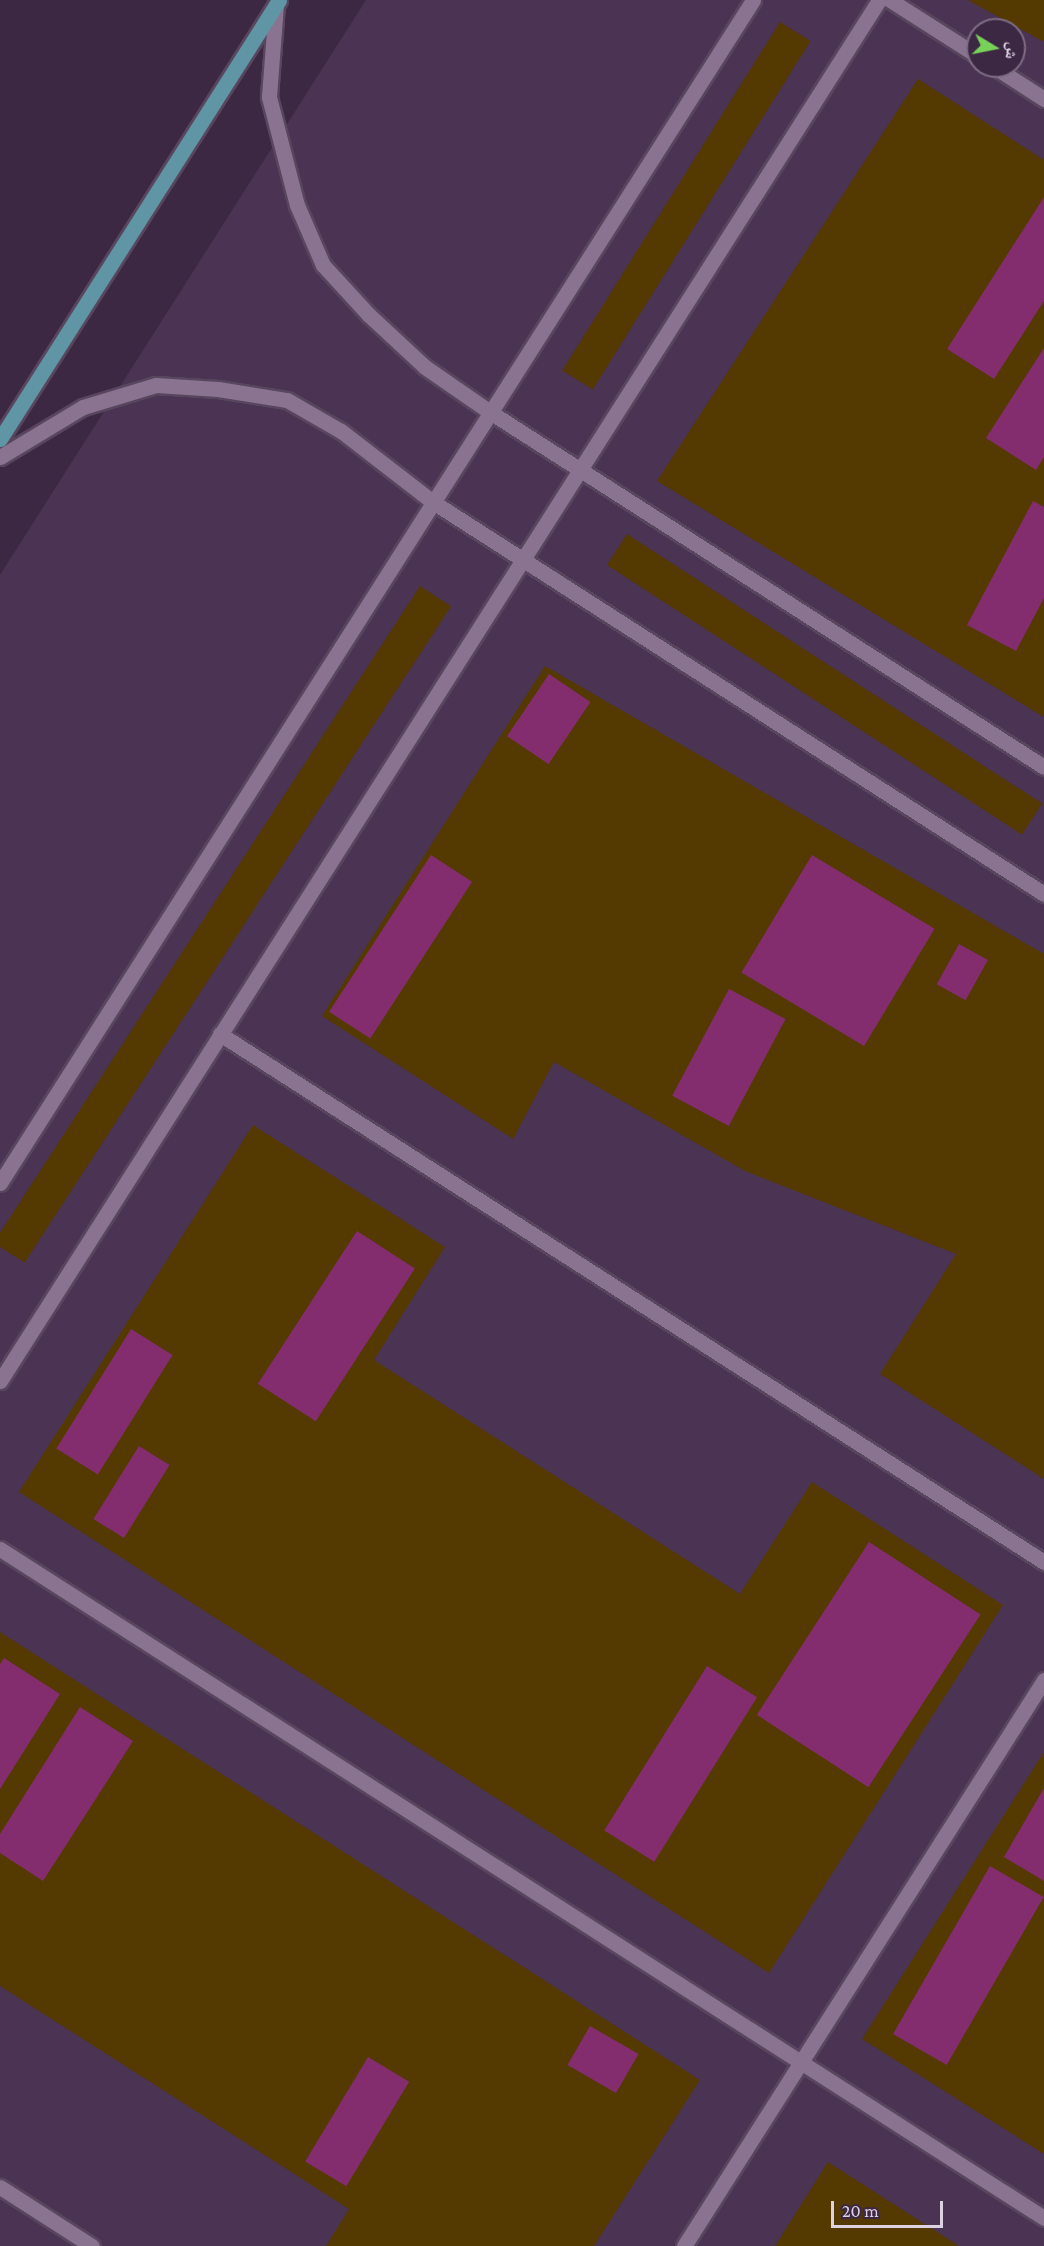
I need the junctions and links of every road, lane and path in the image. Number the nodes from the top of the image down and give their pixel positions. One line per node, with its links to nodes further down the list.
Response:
1 (753, 0): 8 (street)
2 (879, 0): 11 (street)
3 (890, 0): 5 (street)
4 (277, 3): 8 (street); 9 (main road)
5 (966, 48)
6 (1012, 78): 7 (street)
7 (1044, 99)
8 (490, 412): 11 (street); 12 (street)
9 (0, 439)
10 (0, 457): 12 (street)
11 (580, 470): 13 (street); 14 (street)
12 (433, 502): 13 (street); 17 (street)
13 (523, 560): 15 (street); 16 (street)
14 (1044, 767)
15 (1044, 894)
16 (220, 1034): 18 (street); 20 (street)
17 (0, 1183)
18 (0, 1381)
19 (0, 1549): 22 (street)
20 (1044, 1562)
21 (1044, 1680): 22 (street)
22 (801, 2062): 24 (street); 26 (street)
23 (0, 2187): 25 (street)
24 (1044, 2218)
25 (92, 2246)
26 (684, 2246)

